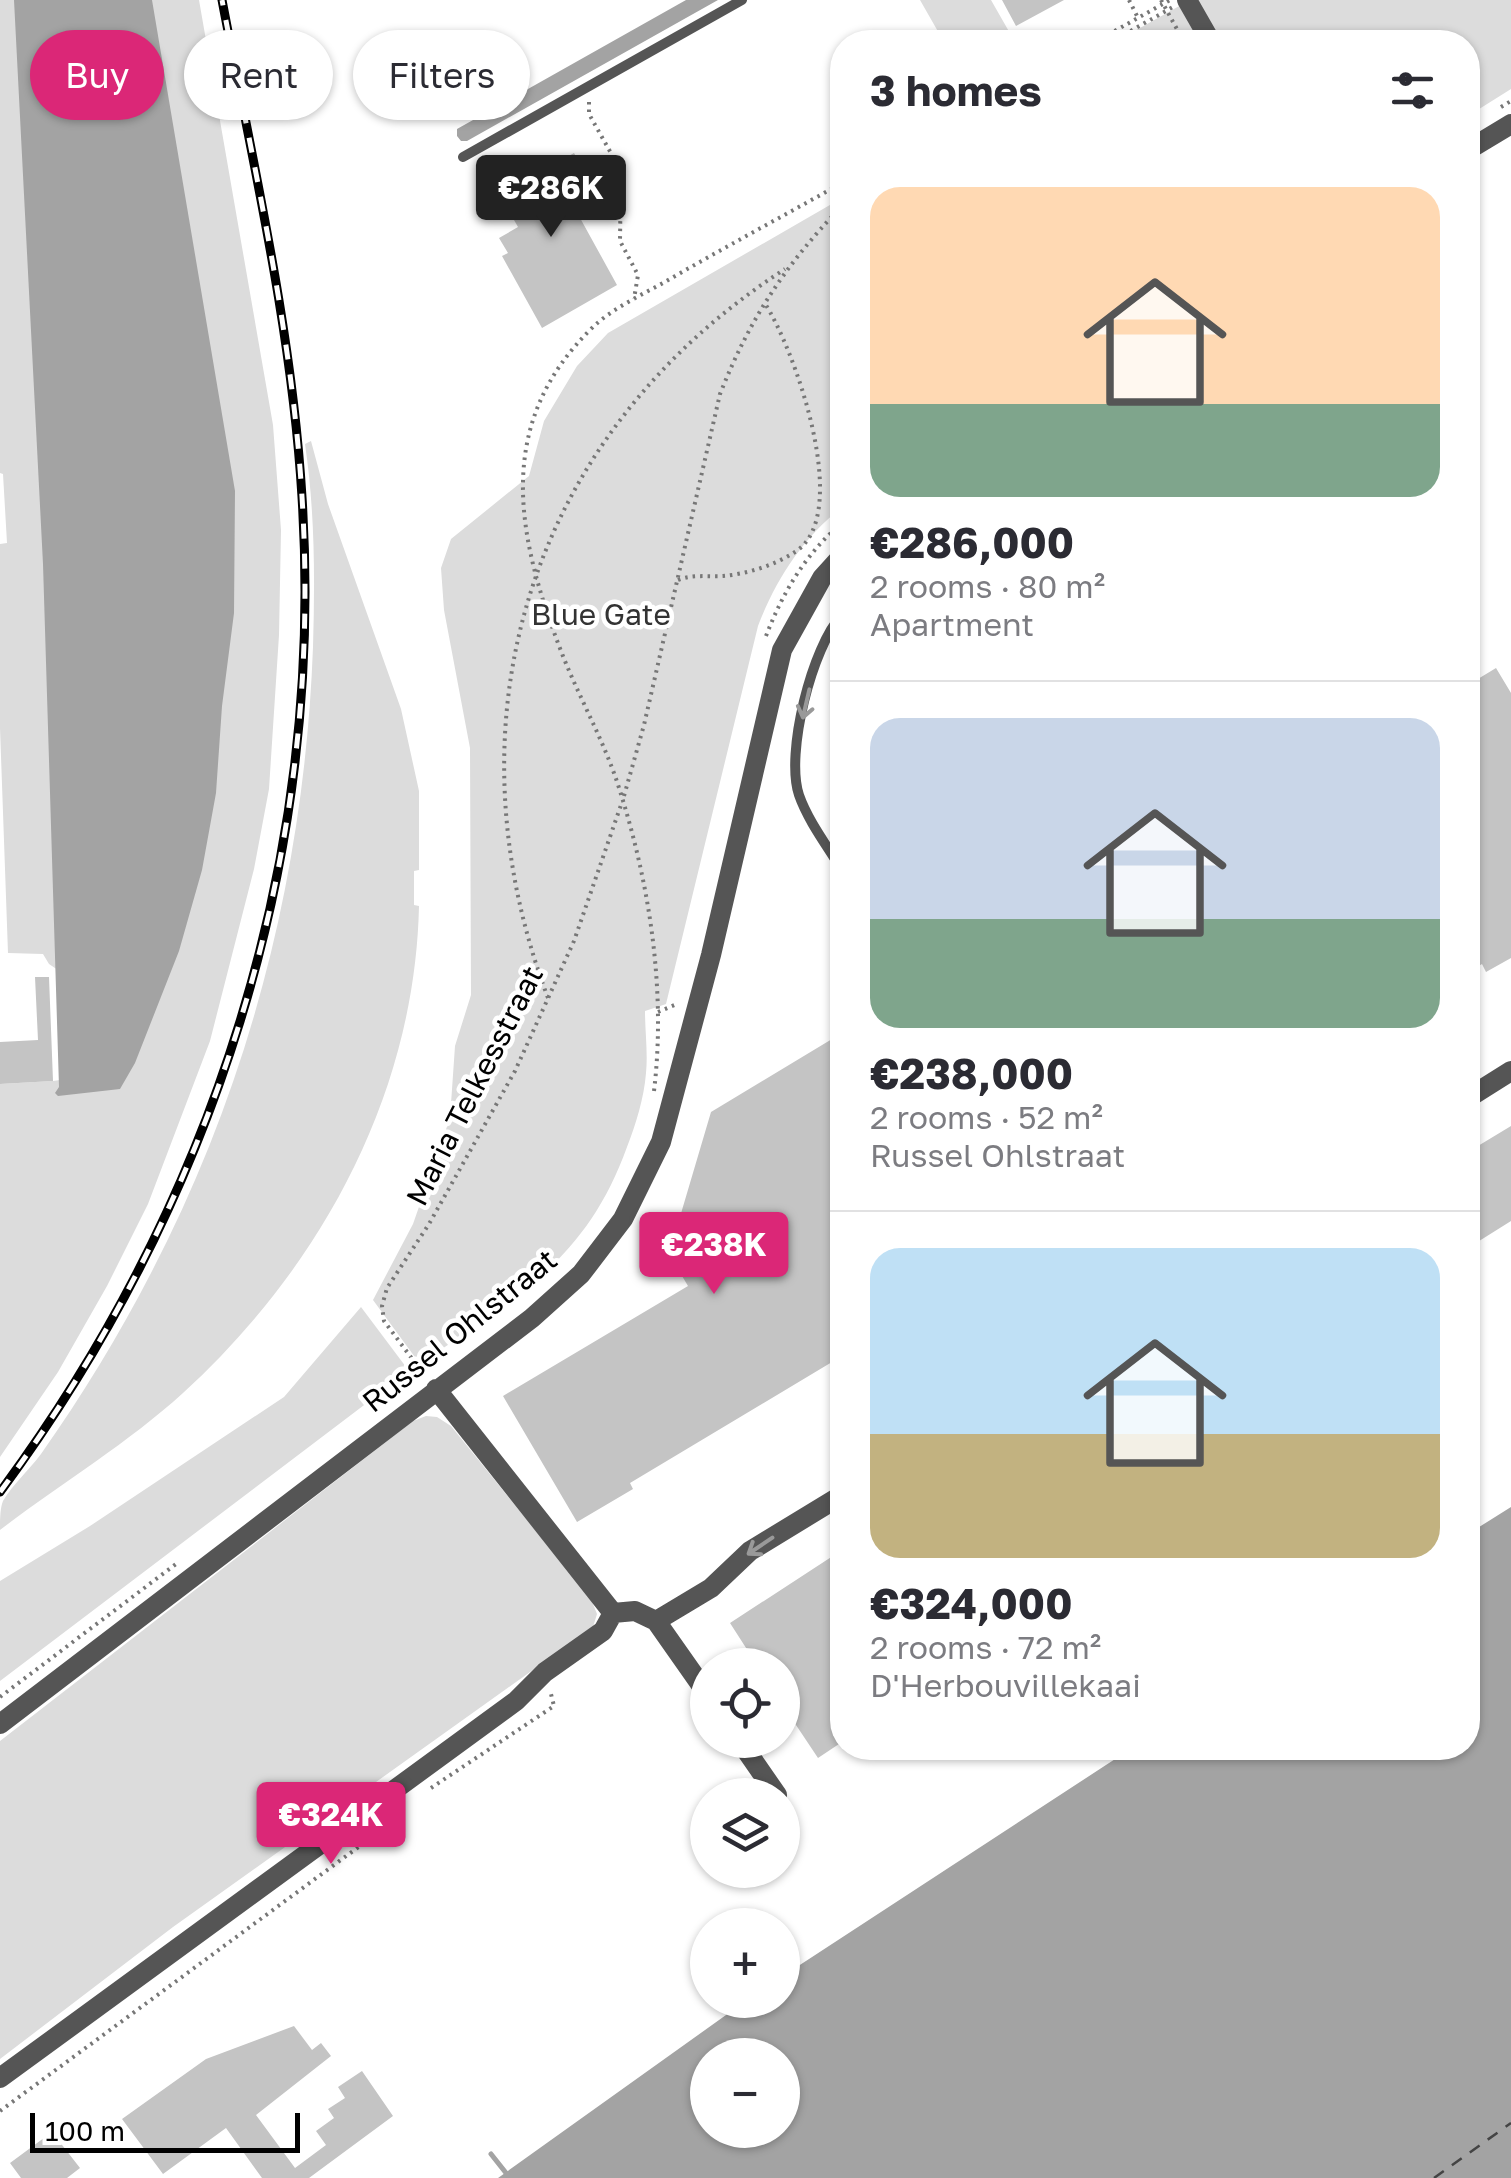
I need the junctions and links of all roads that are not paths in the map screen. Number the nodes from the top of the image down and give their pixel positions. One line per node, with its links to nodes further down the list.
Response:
1 (742, 0): 6 (lane)
2 (1186, 0): 3 (street)
3 (1204, 30)
4 (1511, 124): 5 (street)
5 (1480, 143)
6 (462, 157)
7 (830, 569): 12 (street, Russel Ohlstraat)
8 (830, 634): 9 (lane, one-way to 9)
9 (830, 849)
10 (1511, 1071): 11 (street)
11 (1480, 1090)
12 (430, 1382): 14 (street); 17 (street, Russel Ohlstraat)
13 (830, 1502): 15 (street, one-way to 15)
14 (613, 1613): 15 (street); 18 (street)
15 (656, 1621): 16 (street)
16 (690, 1669)
17 (0, 1724)
18 (0, 2078)

